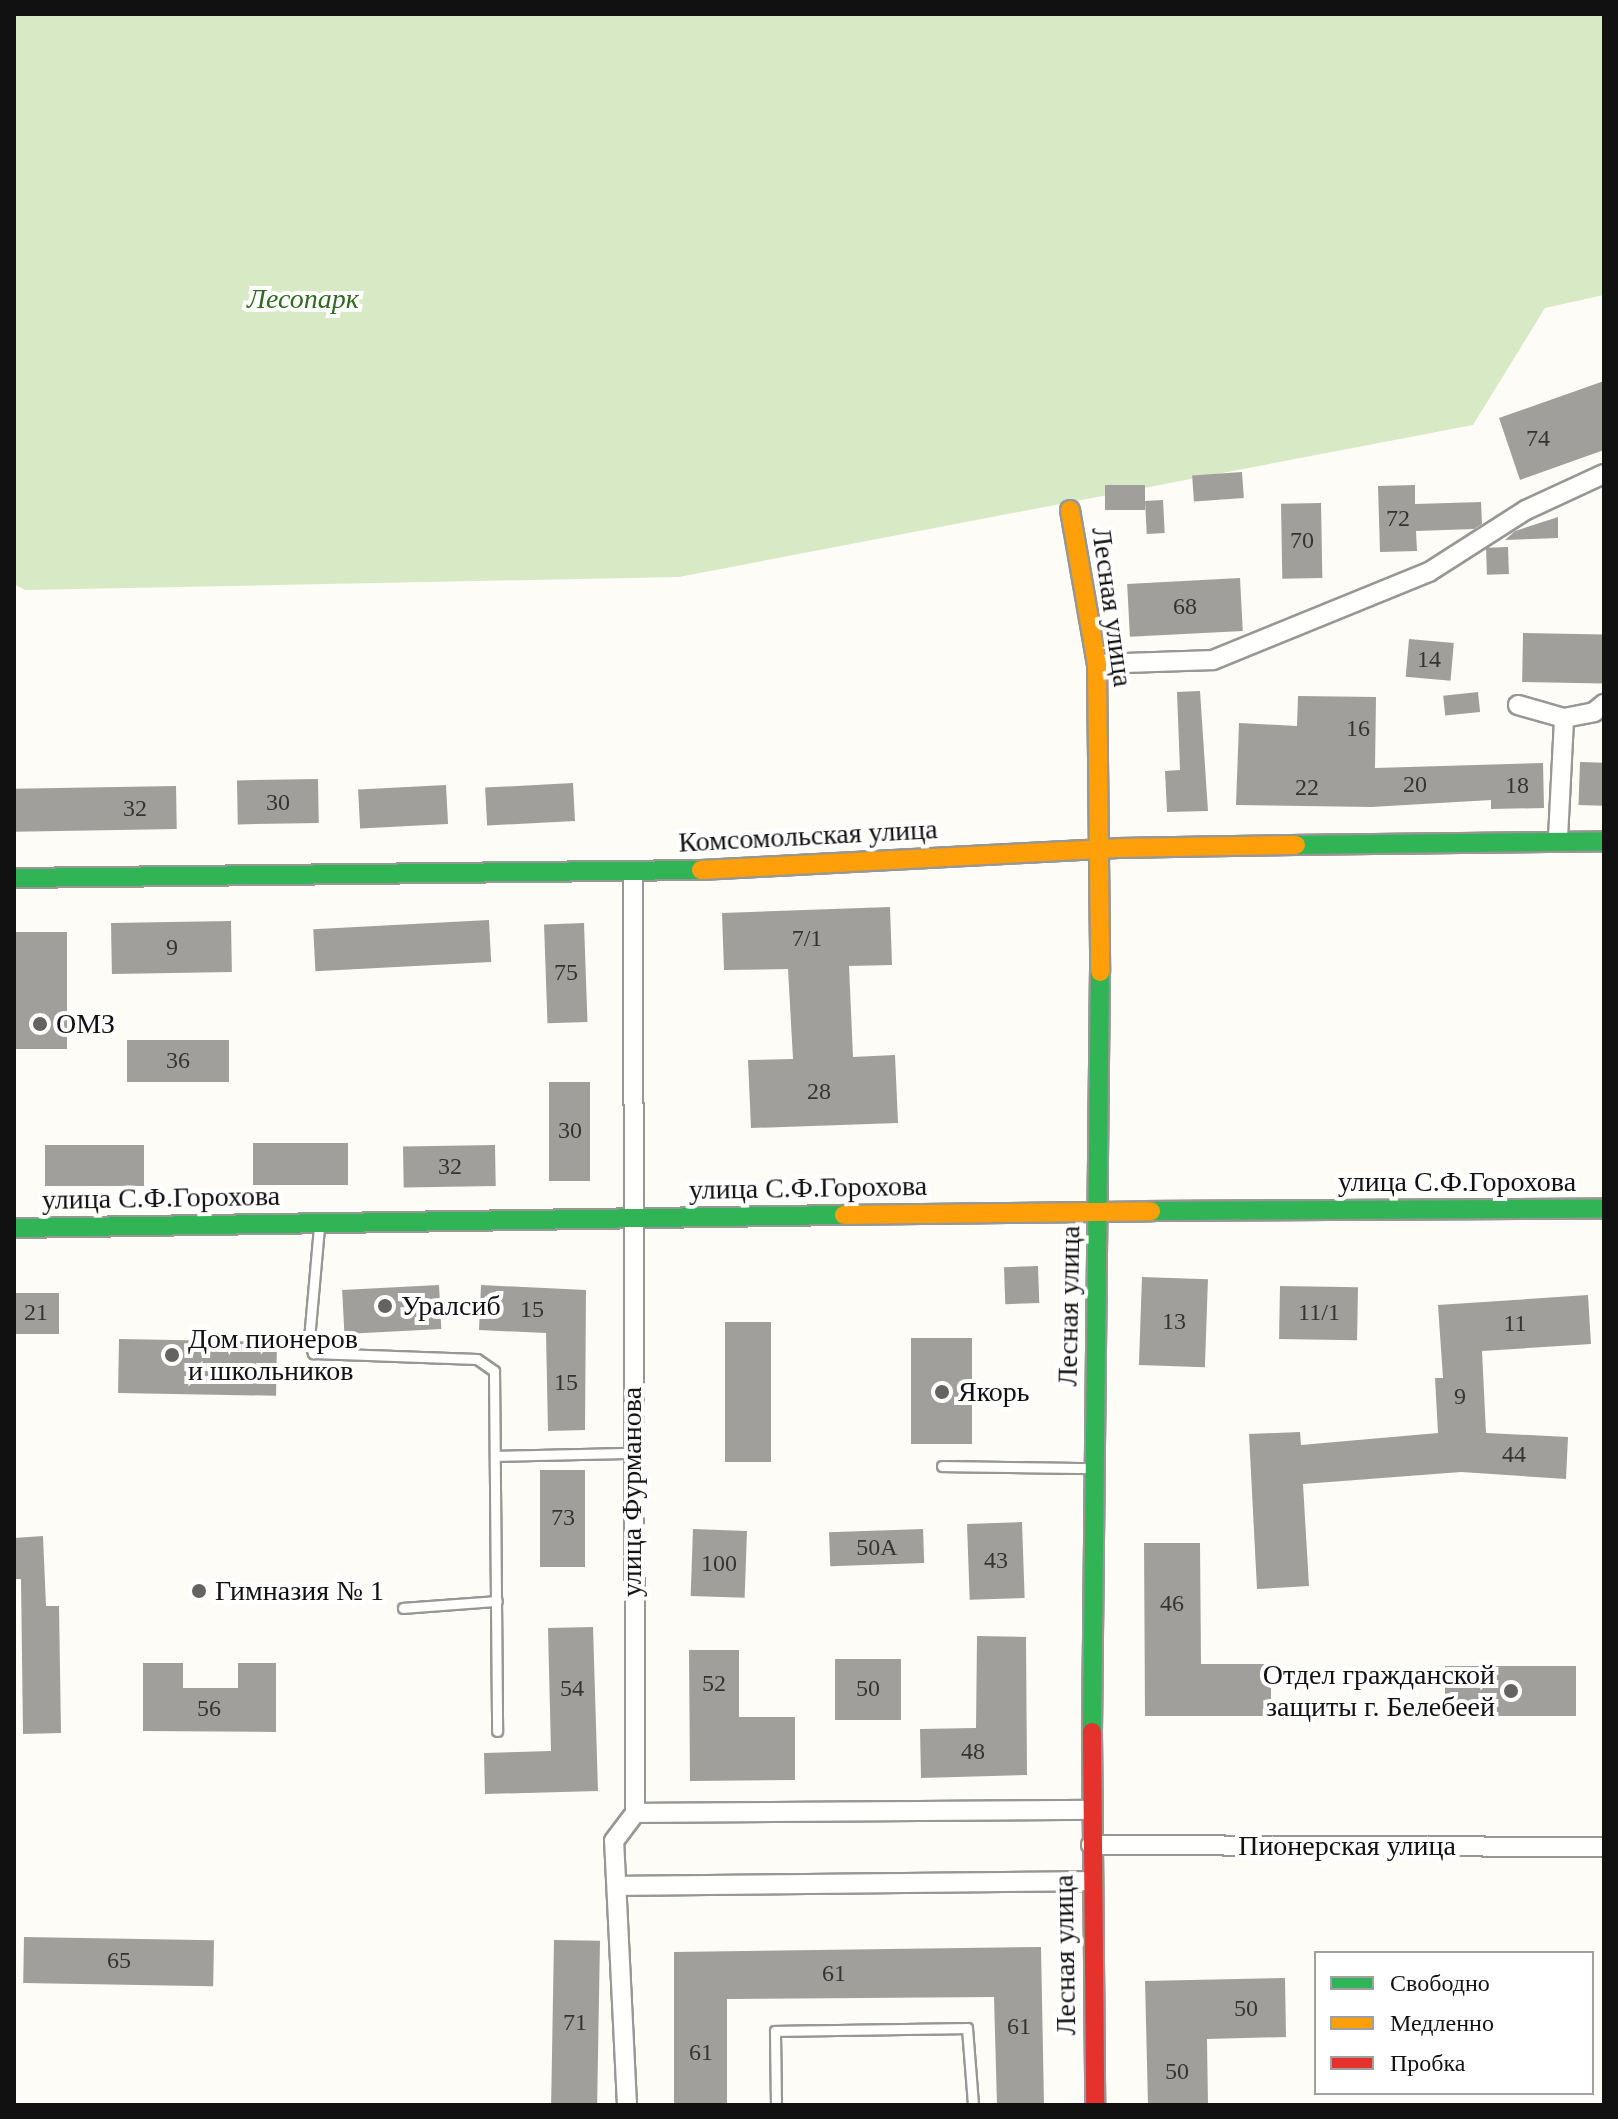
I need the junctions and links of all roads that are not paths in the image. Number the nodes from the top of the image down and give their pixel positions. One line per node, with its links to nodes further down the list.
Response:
1 (1604, 474): 3 (street)
2 (1070, 510): 3 (street, Лесная улица)
3 (1097, 664): 9 (street, Лесная улица)
4 (1604, 704): 6 (street)
5 (1518, 705): 6 (street)
6 (1564, 718): 7 (street)
7 (1558, 838): 8 (street, Комсомольская улица); 9 (street, Комсомольская улица)
8 (1604, 841)
9 (1101, 849): 10 (street, Комсомольская улица); 13 (street, Лесная улица)
10 (633, 873): 11 (street, Комсомольская улица); 14 (street, улица Фурманова)
11 (14, 878)
12 (1604, 1209): 13 (street, улица С.Ф.Горохова)
13 (1098, 1211): 14 (street, улица С.Ф.Горохова); 20 (street, Лесная улица)
14 (630, 1220): 15 (street, улица С.Ф.Горохова); 17 (street, улица Фурманова)
15 (319, 1224): 16 (street, улица С.Ф.Горохова); 18 (lane)
16 (14, 1228)
17 (632, 1453): 18 (lane); 25 (street, улица Фурманова)
18 (496, 1456): 21 (lane)
19 (942, 1466): 20 (lane)
20 (1095, 1468): 24 (street, Лесная улица)
21 (497, 1601): 22 (lane); 23 (lane)
22 (403, 1608)
23 (497, 1731)
24 (1092, 1810): 25 (street); 26 (street, Лесная улица)
25 (635, 1813): 29 (street)
26 (1091, 1845): 27 (street, Пионерская улица); 28 (street, Лесная улица)
27 (1604, 1847)
28 (1093, 1881): 29 (street); 33 (street, Лесная улица)
29 (618, 1886): 30 (street)
30 (627, 2105)
31 (776, 2105): 32 (lane)
32 (973, 2105)
33 (1095, 2105)

